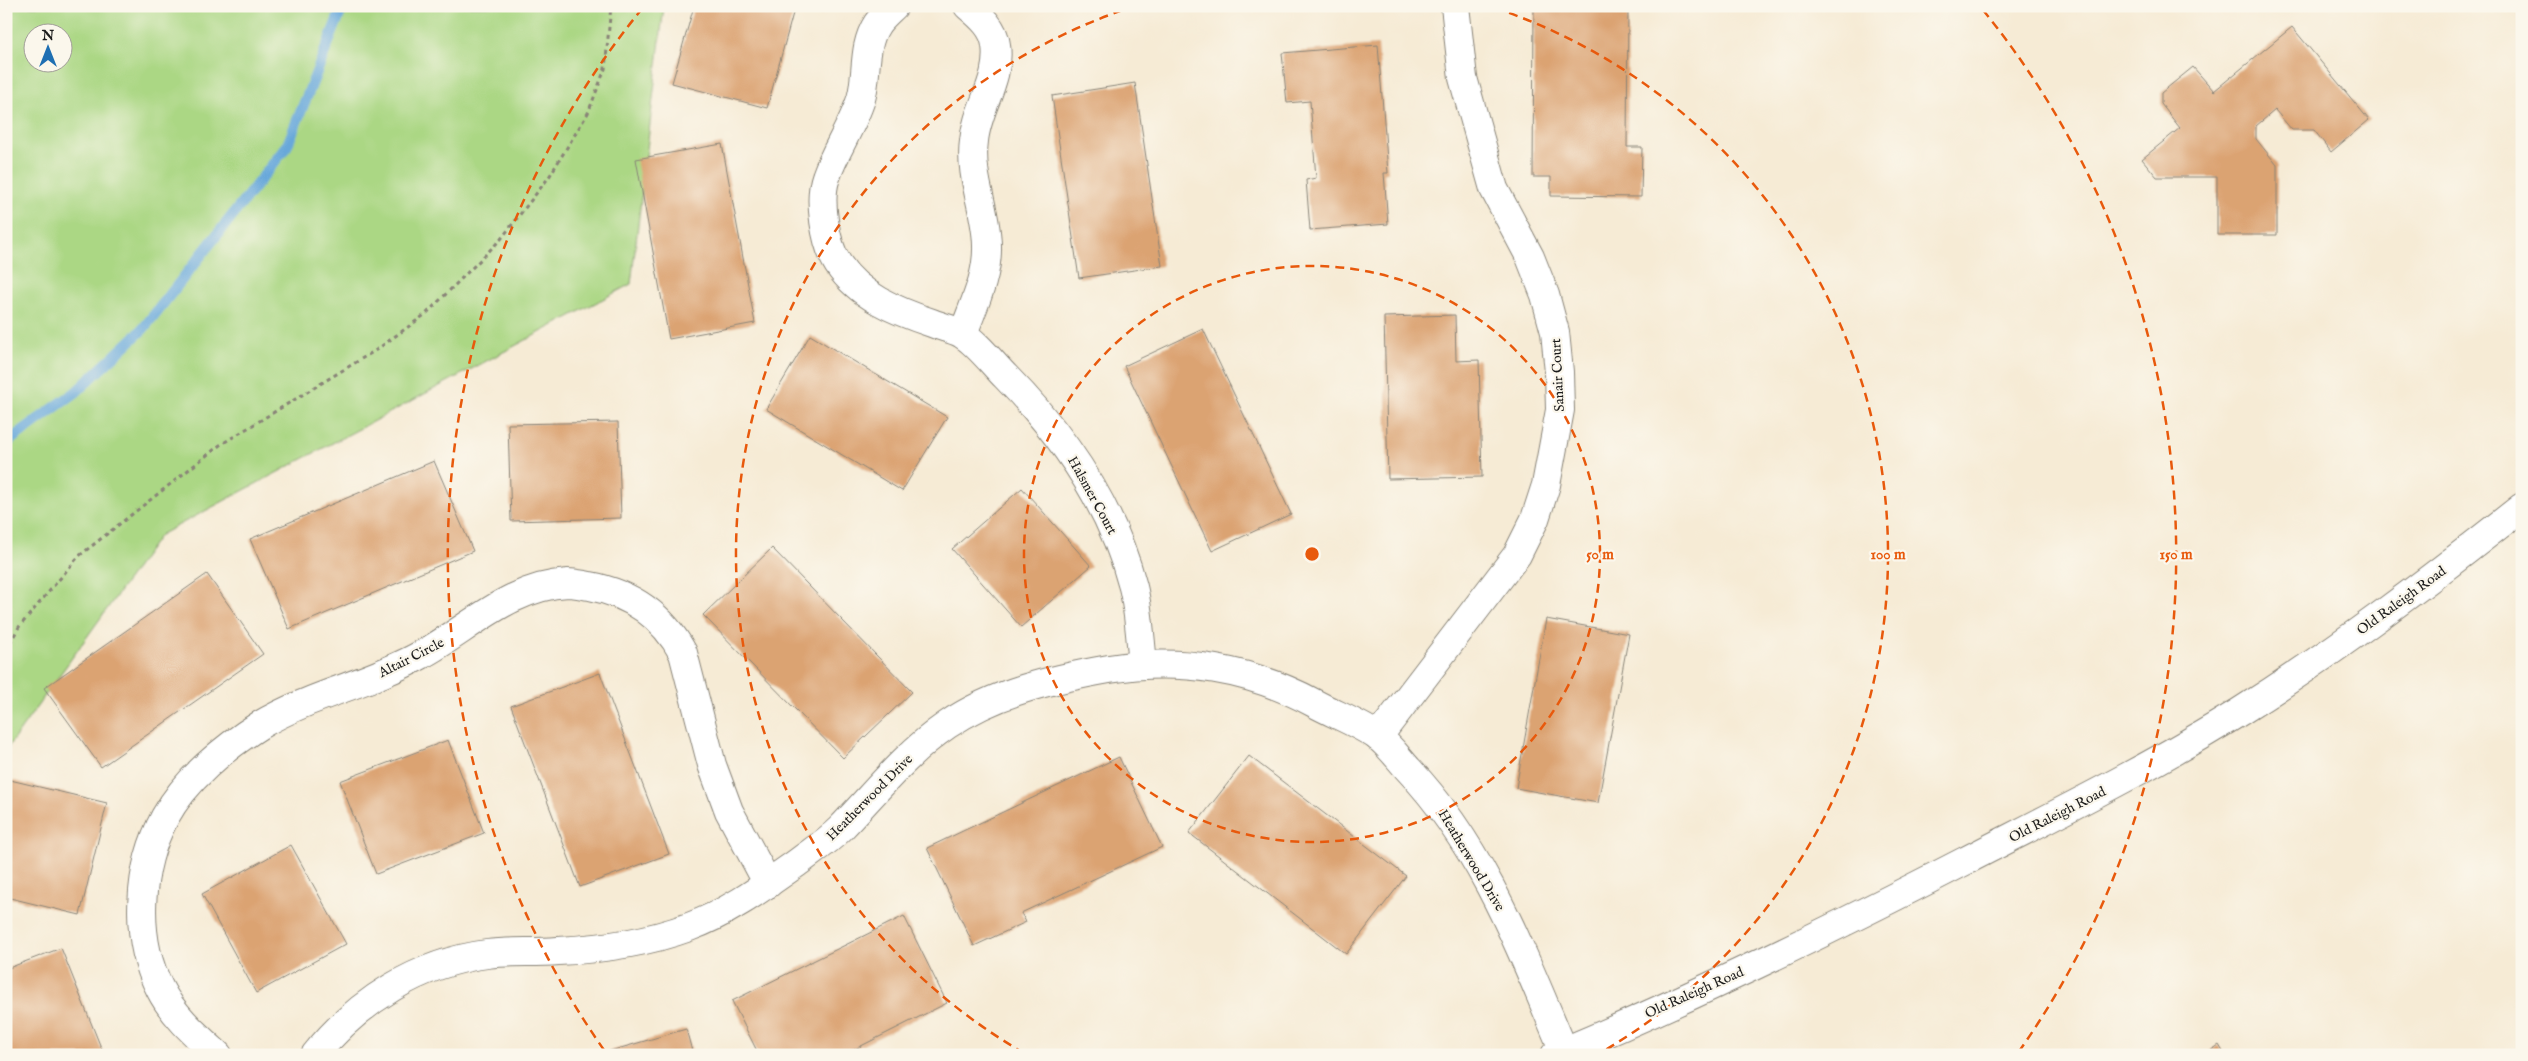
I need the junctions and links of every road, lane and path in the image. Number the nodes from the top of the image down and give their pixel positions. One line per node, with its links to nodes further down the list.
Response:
1 (611, 6): 7 (path)
2 (894, 6): 5 (street, Halsmer Court)
3 (968, 6): 5 (street)
4 (1455, 6): 9 (street, Sanair Court)
5 (963, 334): 8 (street, Halsmer Court)
6 (2522, 507): 11 (street, Old Raleigh Road)
7 (6, 650)
8 (1143, 663): 9 (street, Heatherwood Drive); 10 (street, Heatherwood Drive)
9 (1378, 737): 11 (street, Heatherwood Drive)
10 (768, 884): 12 (street, Altair Circle); 13 (street, Heatherwood Drive)
11 (1560, 1053)
12 (218, 1055)
13 (315, 1055)

